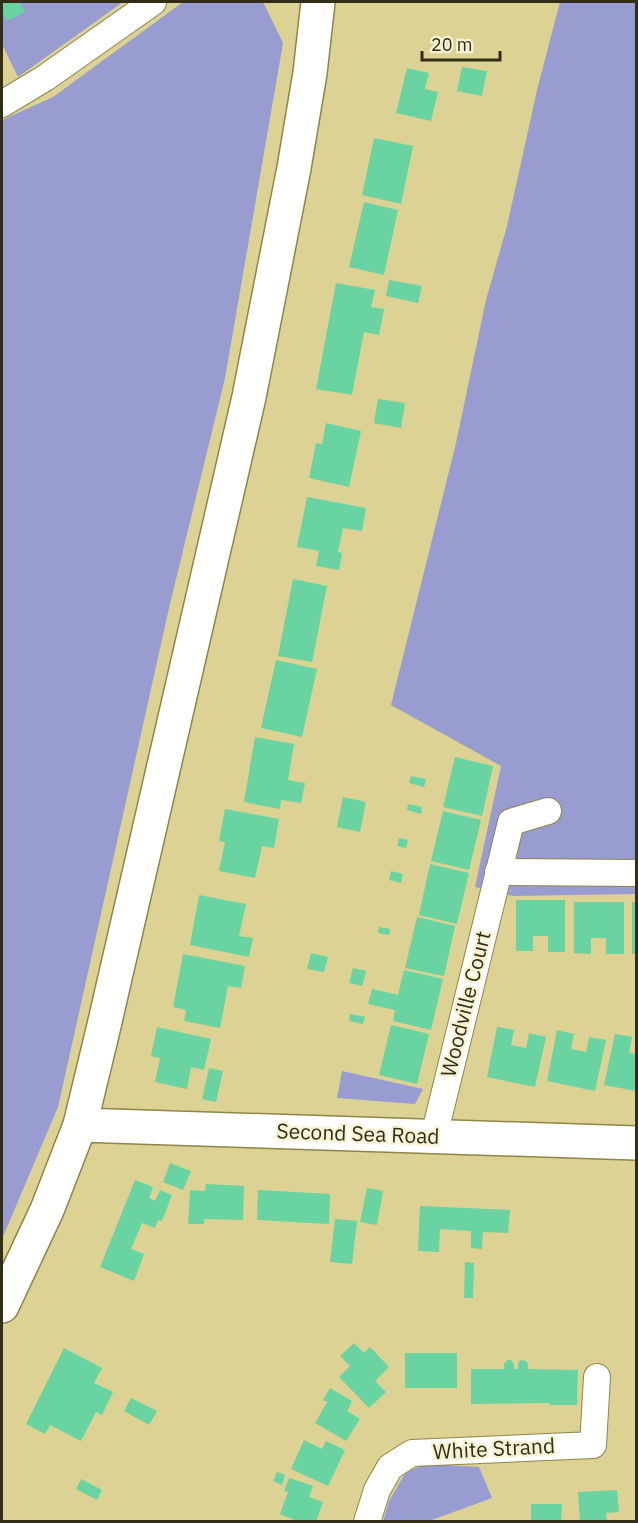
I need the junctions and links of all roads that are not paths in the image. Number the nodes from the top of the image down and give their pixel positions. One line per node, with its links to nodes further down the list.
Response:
1 (153, 2): 3 (street)
2 (318, 2): 7 (main road)
3 (2, 104)
4 (548, 811): 5 (street, Woodville Court)
5 (498, 872): 6 (street); 8 (street, Woodville Court)
6 (636, 873)
7 (80, 1125): 8 (main road, Second Sea Road); 10 (main road)
8 (434, 1136): 9 (main road, Second Sea Road)
9 (636, 1143)
10 (2, 1306)
11 (597, 1377): 12 (street, White Strand)
12 (367, 1521)

